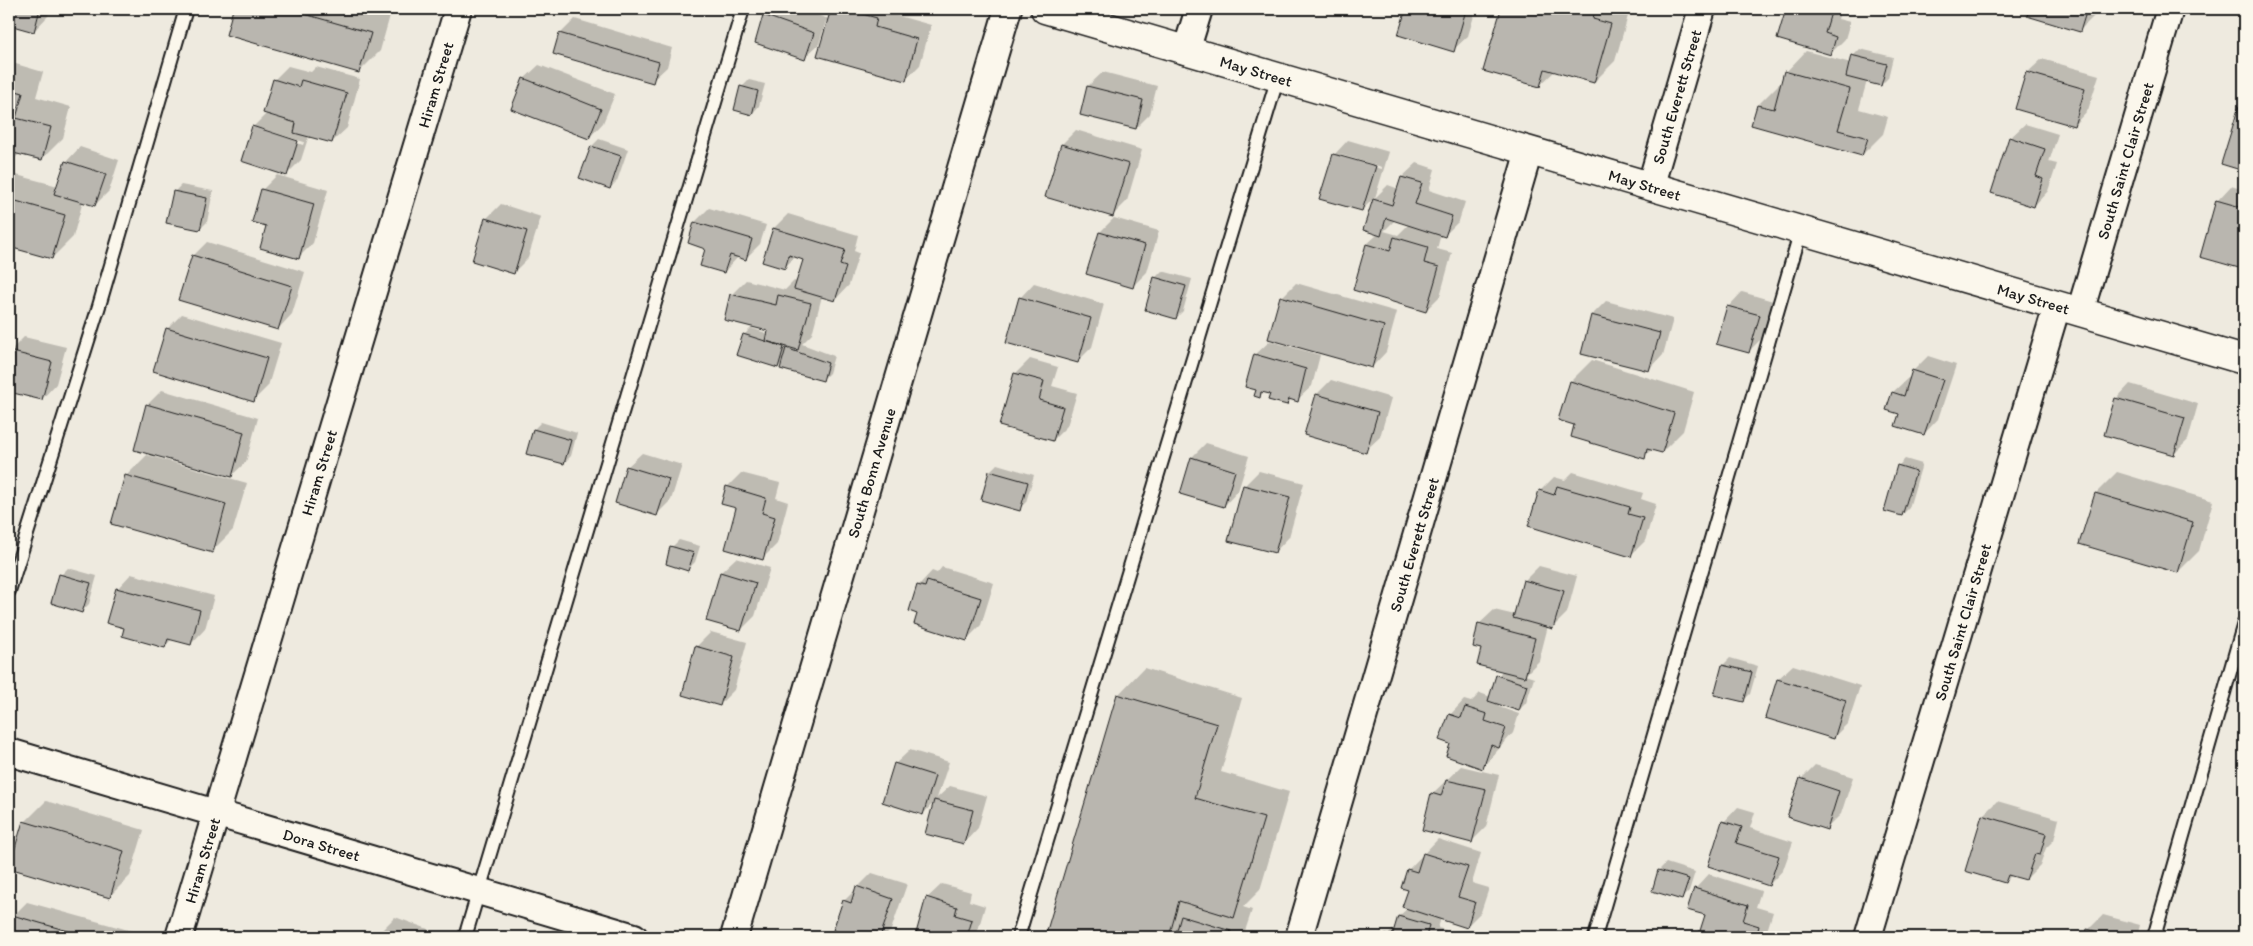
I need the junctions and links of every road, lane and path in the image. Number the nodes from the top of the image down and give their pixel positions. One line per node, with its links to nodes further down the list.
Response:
1 (186, 9): 16 (lane)
2 (458, 9): 19 (street, Hiram Street)
3 (743, 9): 20 (lane)
4 (1008, 9): 24 (street, South Bonn Avenue)
5 (1045, 9): 9 (street, May Street)
6 (1199, 9): 9 (street)
7 (1702, 9): 12 (street, South Everett Street)
8 (2170, 9): 14 (street, South Saint Clair Street)
9 (1186, 51): 10 (street, May Street)
10 (1278, 77): 11 (street, May Street); 25 (lane)
11 (1529, 151): 12 (street, May Street); 26 (street, South Everett Street)
12 (1651, 184): 13 (street, May Street)
13 (1801, 230): 14 (street, May Street); 27 (lane)
14 (2068, 309): 15 (street, May Street); 28 (street, South Saint Clair Street)
15 (2244, 360)
16 (9, 590)
17 (2244, 623): 29 (lane)
18 (9, 752): 19 (street, Dora Street)
19 (216, 813): 20 (street, Dora Street); 21 (street, Hiram Street)
20 (479, 892): 22 (lane); 23 (street, Dora Street)
21 (179, 937)
22 (465, 937)
23 (634, 937)
24 (734, 937)
25 (1018, 937)
26 (1299, 937)
27 (1594, 937)
28 (1868, 937)
29 (2154, 937)

